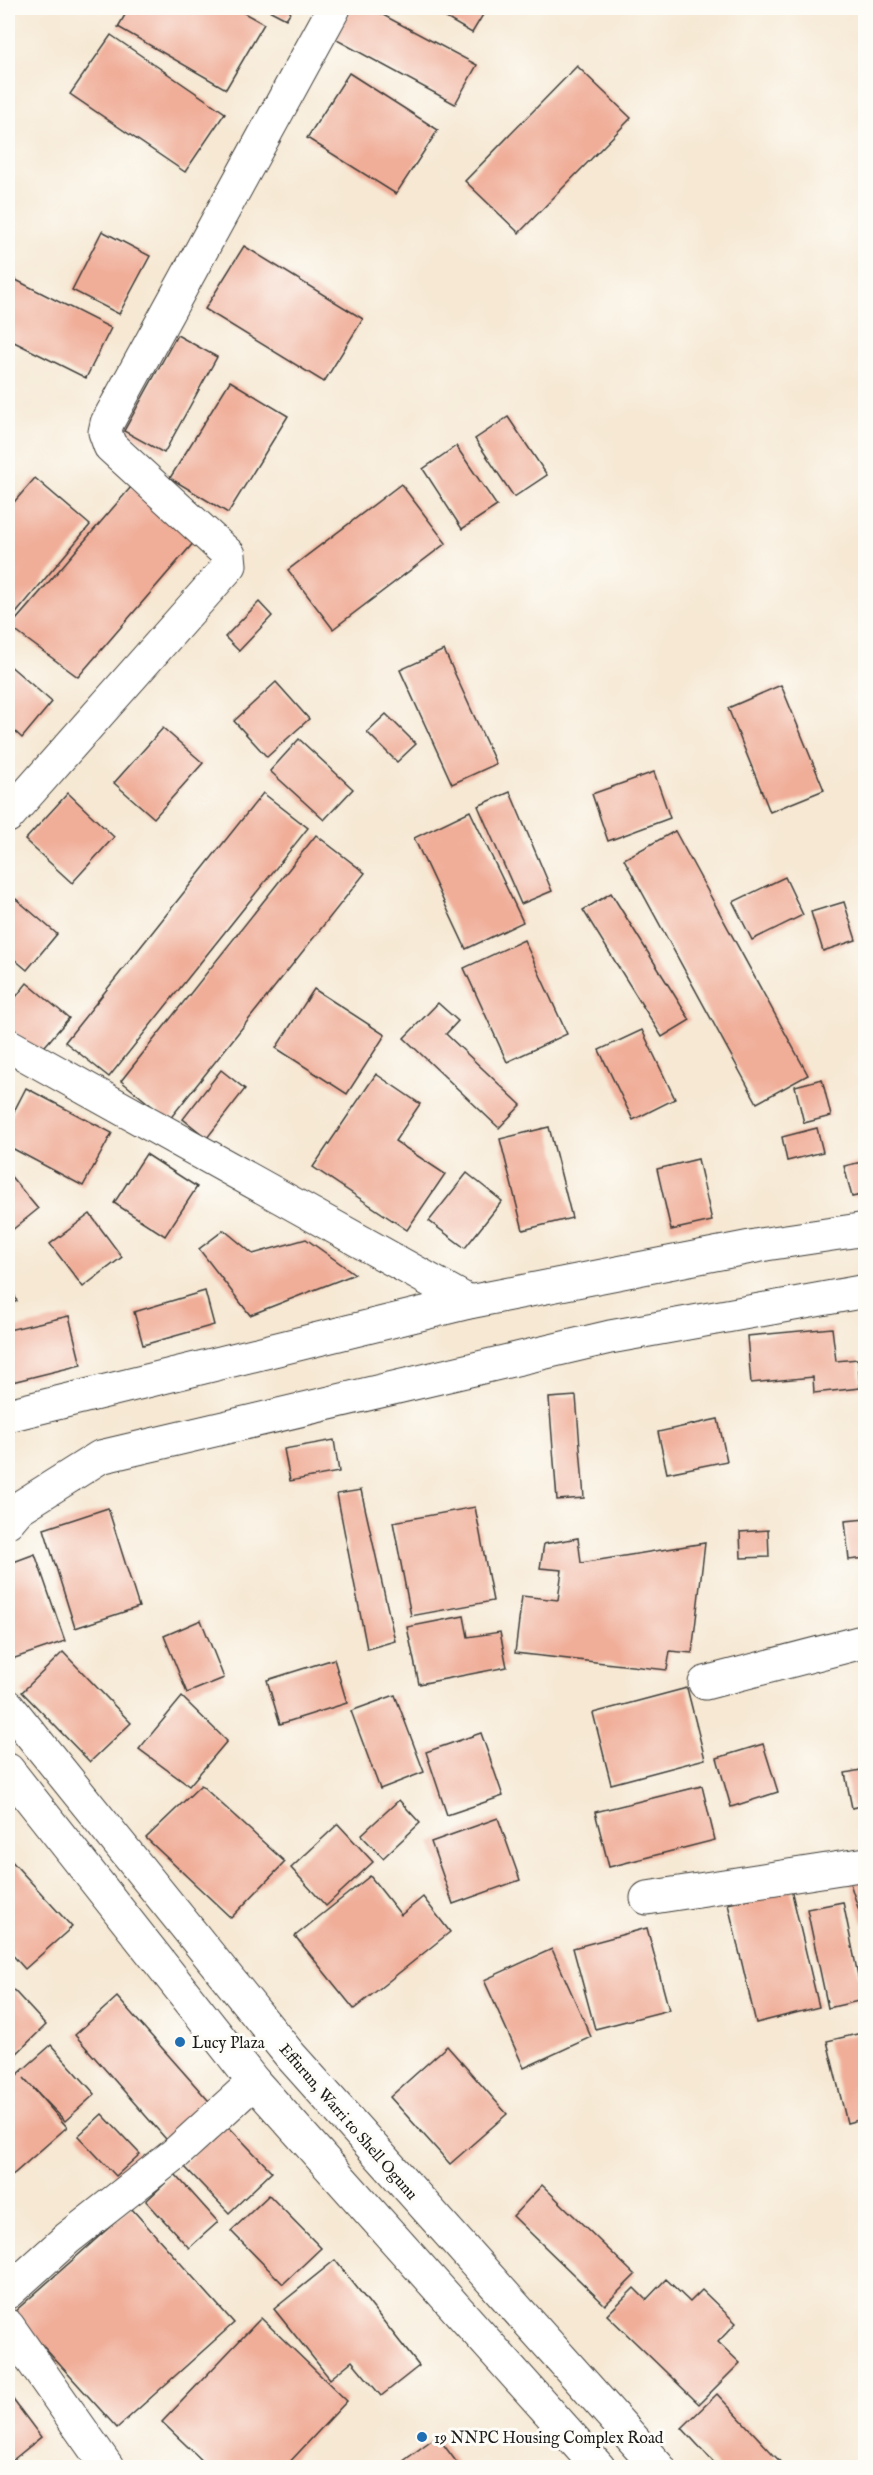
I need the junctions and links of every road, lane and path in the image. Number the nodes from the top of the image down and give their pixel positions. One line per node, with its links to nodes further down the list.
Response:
1 (334, 8): 2 (street)
2 (8, 816)
3 (8, 1045): 6 (street)
4 (866, 1229): 6 (street)
5 (866, 1291): 8 (street)
6 (469, 1302): 7 (street)
7 (8, 1415)
8 (8, 1521)
9 (866, 1641): 10 (street)
10 (705, 1683)
11 (8, 1706): 20 (street, Effurun, Warri to Shell Ogunu)
12 (8, 1770): 15 (street)
13 (866, 1864): 14 (street)
14 (646, 1898)
15 (254, 2082): 16 (street); 19 (street)
16 (8, 2292)
17 (8, 2326): 18 (street)
18 (108, 2468)
19 (599, 2468)
20 (659, 2468)

